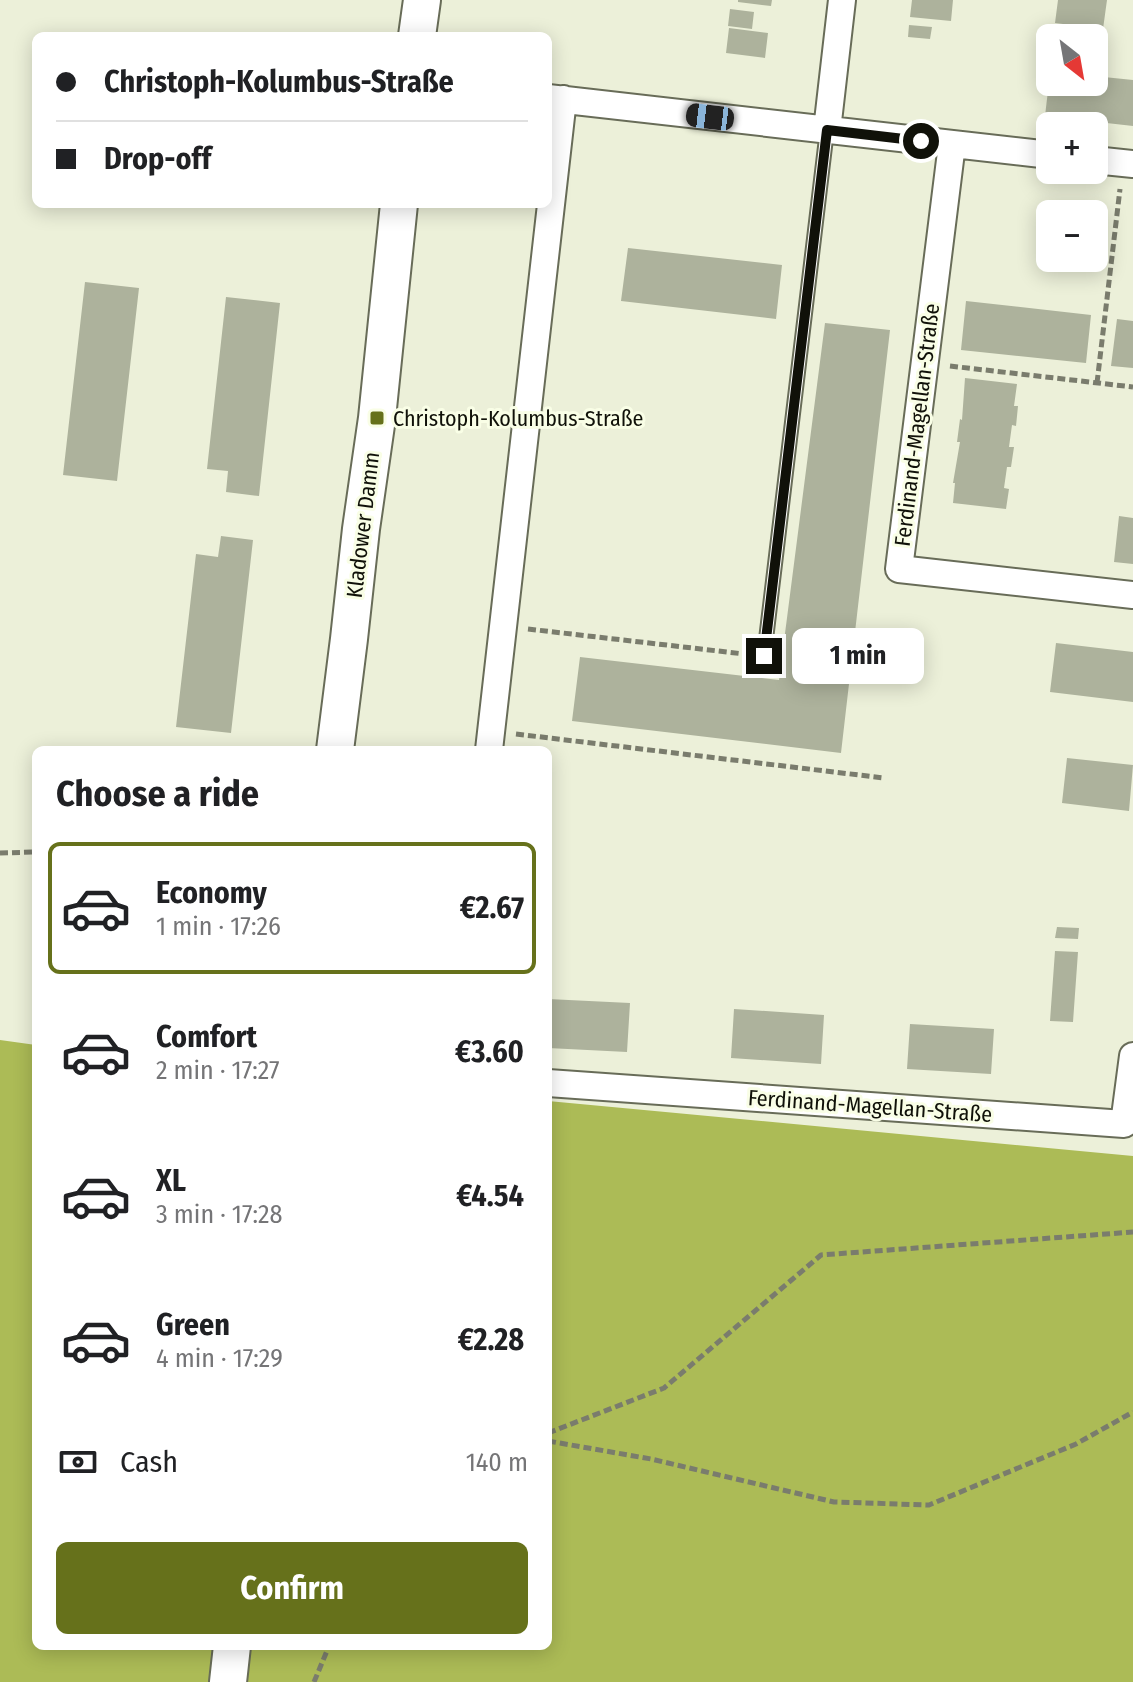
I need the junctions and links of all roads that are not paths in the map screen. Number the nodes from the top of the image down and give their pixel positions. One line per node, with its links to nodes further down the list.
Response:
1 (422, 0): 3 (main road)
2 (842, 0): 6 (street)
3 (418, 32)
4 (555, 99): 5 (street); 6 (street)
5 (552, 129)
6 (827, 130): 7 (street); 14 (lane)
7 (952, 144): 8 (street); 13 (street, Ferdinand-Magellan-Straße)
8 (1036, 153)
9 (1108, 166): 10 (street)
10 (1127, 173)
11 (399, 208): 16 (main road, Kladower Damm)
12 (544, 208): 15 (street)
13 (1133, 595)
14 (764, 656)
15 (490, 740)
16 (336, 746)
17 (1133, 1056): 18 (street, Ferdinand-Magellan-Straße)
18 (552, 1083)
19 (232, 1650): 20 (main road)
20 (228, 1682)

